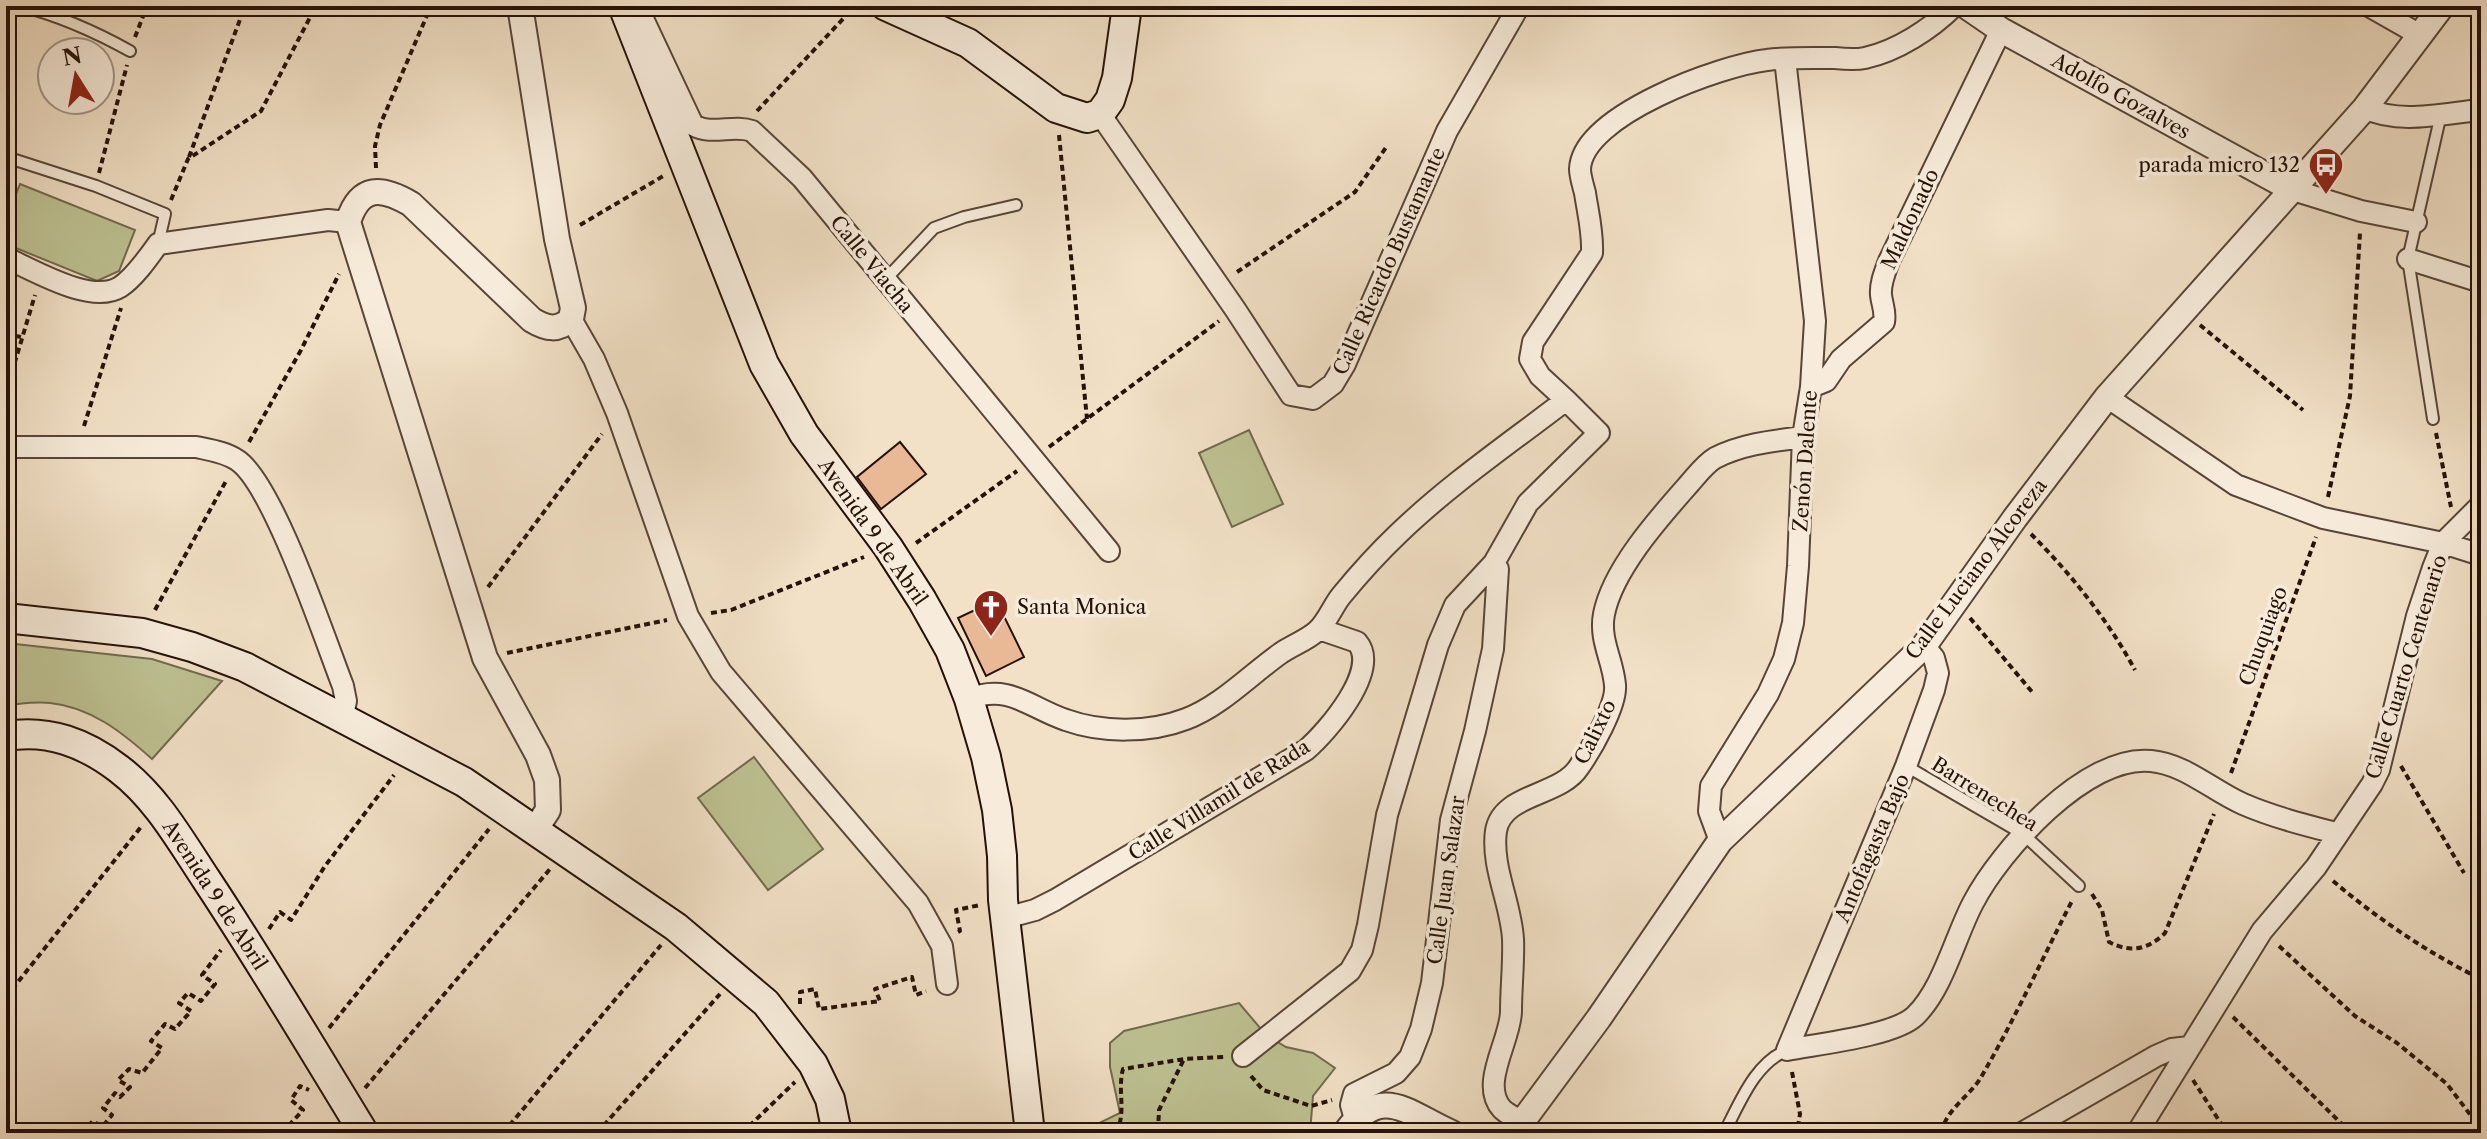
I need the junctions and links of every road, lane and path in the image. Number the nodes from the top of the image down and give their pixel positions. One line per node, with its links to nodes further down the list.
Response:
1 (21, 6): 18 (lane)
2 (147, 6): 18 (path)
3 (245, 6): 27 (path)
4 (316, 6): 27 (path)
5 (431, 6): 30 (path)
6 (520, 6): 46 (street)
7 (623, 6): 69 (main road, Avenida 9 de Abril)
8 (637, 6): 41 (street, Calle Viacha)
9 (886, 6): 20 (main road)
10 (1127, 6): 23 (main road)
11 (1519, 6): 44 (street, Calle Ricardo Bustamante)
12 (1954, 6): 19 (street)
13 (1966, 6): 16 (street, Adolfo Gozalves)
14 (2369, 6): 17 (street)
15 (2442, 6): 17 (street, Calle Luciano Alcoreza)
16 (2001, 30): 29 (street, Adolfo Gozalves); 49 (street, Maldonado)
17 (2420, 35): 21 (street, Calle Luciano Alcoreza)
18 (130, 51): 28 (path)
19 (1785, 59): 49 (street, Zenón Dalente); 52 (street)
20 (1056, 108): 23 (main road); 55 (path)
21 (2365, 108): 24 (street); 29 (street, Calle Luciano Alcoreza)
22 (2481, 110): 24 (street)
23 (1100, 114): 43 (street, Calle Ricardo Bustamante)
24 (2441, 114): 34 (lane)
25 (1387, 146): 43 (path)
26 (6, 157): 28 (lane)
27 (188, 159): 33 (path)
28 (96, 186): 33 (lane)
29 (2293, 190): 32 (street, Adolfo Gozalves); 45 (street, Calle Luciano Alcoreza)
30 (377, 192): 35 (street); 46 (street)
31 (1016, 205): 41 (lane)
32 (2361, 211): 34 (street, Adolfo Gozalves); 64 (path, Chuquiago)
33 (165, 214): 36 (lane)
34 (2416, 222): 38 (lane)
35 (351, 233): 36 (street); 61 (path); 72 (street)
36 (158, 244): 40 (street)
37 (6, 258): 39 (street)
38 (2408, 259): 42 (street); 56 (lane)
39 (41, 273): 40 (street); 48 (path)
40 (130, 276): 59 (path)
41 (885, 280): 60 (street, Calle Viacha)
42 (2481, 282)
43 (1218, 285): 44 (street, Calle Ricardo Bustamante)
44 (1235, 309): 55 (path)
45 (2183, 311): 51 (street, Calle Luciano Alcoreza); 53 (path)
46 (571, 319): 54 (street)
47 (6, 334): 48 (path)
48 (21, 337): 50 (path)
49 (1811, 387): 57 (street, Zenón Dalente)
50 (6, 392)
51 (2107, 397): 63 (street, Calle Luciano Alcoreza); 64 (street)
52 (1566, 400): 70 (street); 74 (street)
53 (2303, 410)
54 (617, 413): 72 (path); 103 (street)
55 (1087, 419): 60 (path)
56 (2433, 419): 65 (path)
57 (1803, 437): 91 (street, Zenón Dalente); 117 (street, Calixto)
58 (6, 447): 59 (street)
59 (78, 447): 61 (street)
60 (1032, 460): 67 (street, Calle Viacha); 69 (path)
61 (238, 461): 75 (path); 80 (street)
62 (2481, 505): 65 (street, Calle Cuarto Centenario)
63 (2015, 518): 71 (street, Calle Luciano Alcoreza); 77 (path)
64 (2323, 518): 66 (street); 85 (path, Chuquiago)
65 (2460, 526): 66 (street, Calle Cuarto Centenario)
66 (2443, 543): 68 (street); 83 (street, Calle Cuarto Centenario)
67 (1109, 551)
68 (2481, 555)
69 (895, 558): 79 (main road, Avenida 9 de Abril)
70 (1494, 563): 110 (street); 114 (street, Calle Juan Salazar)
71 (1956, 601): 76 (street, Calle Luciano Alcoreza); 78 (path)
72 (470, 611): 88 (street)
73 (6, 618): 75 (main road)
74 (1319, 629): 79 (street); 96 (street, Calle Villamil de Rada)
75 (142, 633): 80 (main road)
76 (1924, 646): 84 (street, Antofagasta Bajo); 91 (street, Calle Luciano Alcoreza)
77 (2135, 670)
78 (2033, 693)
79 (969, 699): 96 (main road, Avenida 9 de Abril)
80 (342, 720): 82 (main road)
81 (6, 736): 86 (main road, Avenida 9 de Abril)
82 (410, 754): 87 (main road); 100 (path)
83 (2383, 754): 89 (street, Calle Cuarto Centenario); 94 (path)
84 (1906, 766): 90 (lane, Barrenechea); 108 (street, Antofagasta Bajo)
85 (2224, 792): 89 (street); 90 (street); 95 (path, Chuquiago)
86 (157, 806): 98 (main road, Avenida 9 de Abril); 104 (path)
87 (506, 809): 88 (main road); 107 (path)
88 (535, 830): 92 (main road)
89 (2336, 833): 93 (street, Calle Cuarto Centenario)
90 (2023, 834): 95 (lane, Barrenechea); 108 (street)
91 (1720, 841): 117 (street, Calle Luciano Alcoreza)
92 (565, 852): 97 (main road); 115 (path)
93 (2316, 867): 99 (street, Calle Cuarto Centenario); 102 (path)
94 (2464, 873)
95 (2079, 886): 132 (path)
96 (1005, 918): 127 (main road, Avenida 9 de Abril)
97 (676, 927): 101 (main road); 123 (path)
98 (238, 928): 107 (main road, Avenida 9 de Abril); 120 (path)
99 (2262, 931): 105 (street, Calle Cuarto Centenario); 118 (path)
100 (266, 933)
101 (736, 976): 106 (main road); 124 (path)
102 (2481, 979)
103 (947, 984): 106 (path)
104 (6, 997)
105 (2217, 1001): 109 (street, Calle Cuarto Centenario); 136 (path)
106 (766, 1003): 112 (main road)
107 (312, 1049): 113 (main road, Avenida 9 de Abril)
108 (1787, 1050): 130 (lane); 131 (path)
109 (2185, 1054): 133 (street); 134 (street, Calle Cuarto Centenario); 135 (path)
110 (1243, 1056): 111 (path); 114 (path)
111 (1184, 1059): 119 (path); 128 (path)
112 (813, 1064): 125 (path); 126 (main road)
113 (333, 1084): 115 (main road, Avenida 9 de Abril); 121 (path)
114 (1354, 1094): 116 (street)
115 (348, 1108): 122 (main road, Avenida 9 de Abril)
116 (1350, 1126): 129 (street)
117 (1518, 1128)
118 (2481, 1129)
119 (1158, 1131)
120 (81, 1133)
121 (282, 1133)
122 (364, 1133)
123 (503, 1133)
124 (597, 1133)
125 (742, 1133)
126 (837, 1133)
127 (1030, 1133)
128 (1116, 1133)
129 (1452, 1133)
130 (1724, 1133)
131 (1797, 1133)
132 (1942, 1133)
133 (2022, 1133)
134 (2137, 1133)
135 (2227, 1133)
136 (2351, 1133)

